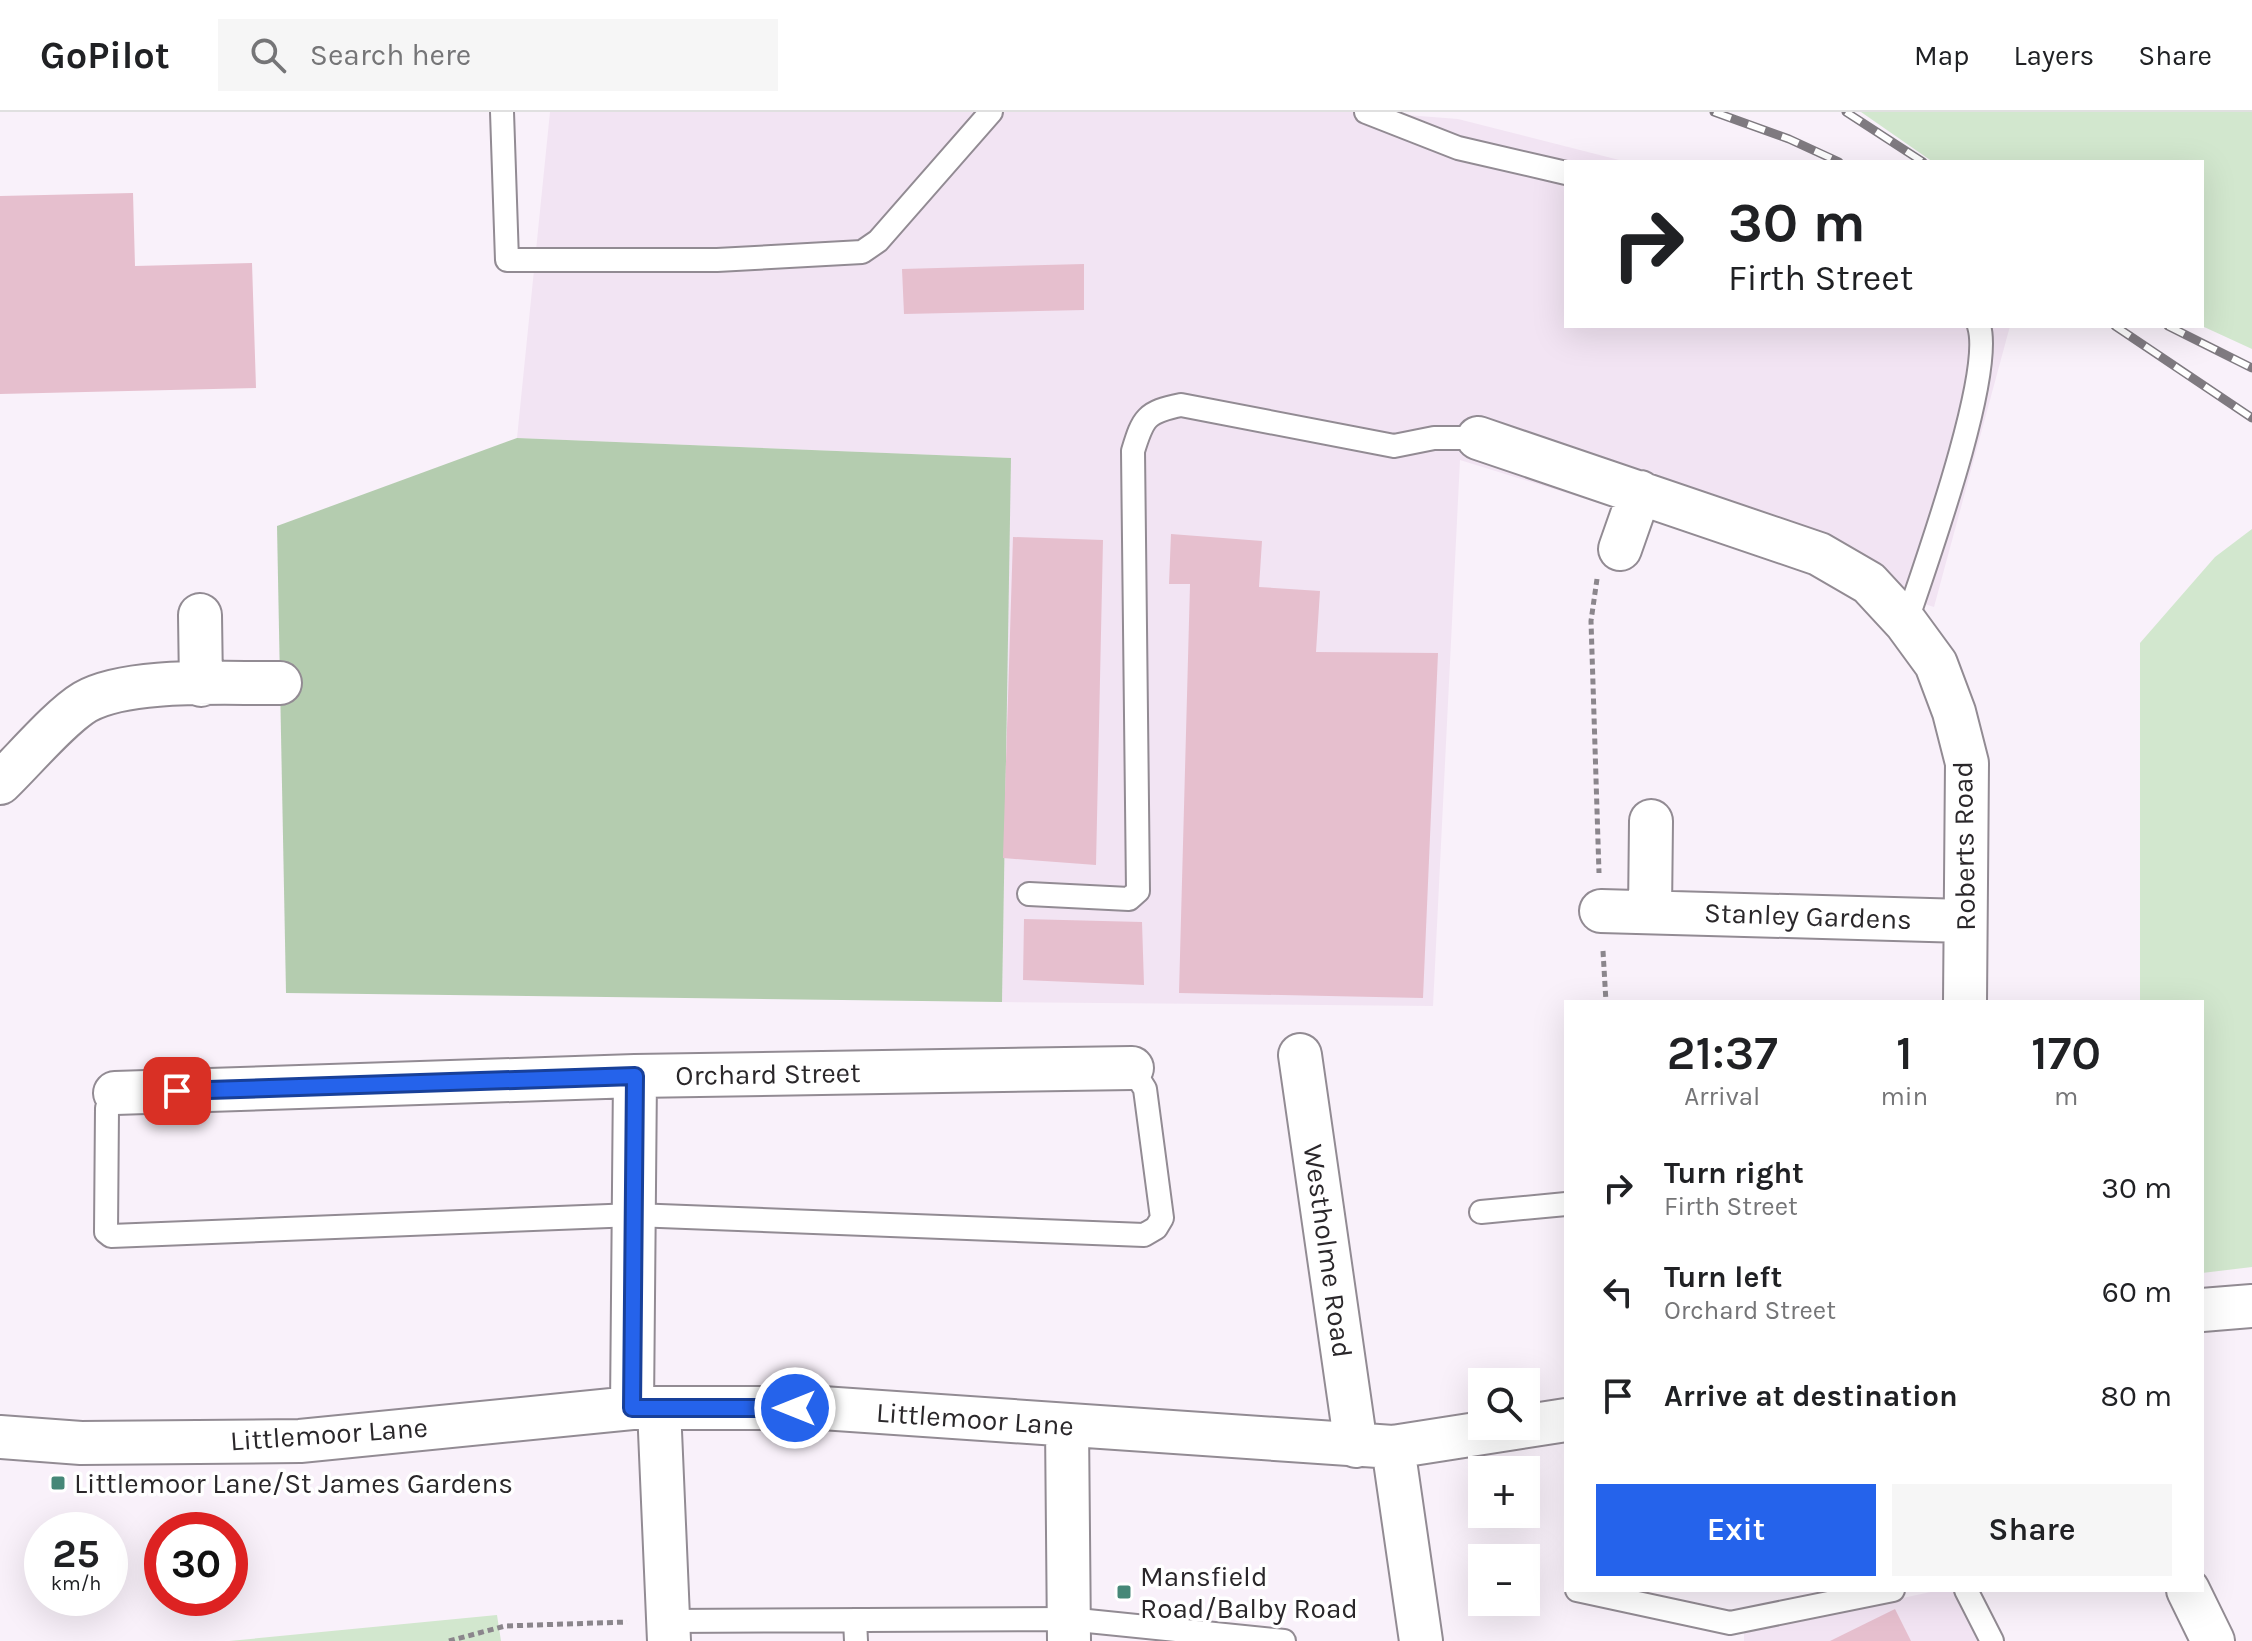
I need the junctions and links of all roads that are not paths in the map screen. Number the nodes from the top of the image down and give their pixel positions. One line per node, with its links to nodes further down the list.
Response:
1 (502, 112): 2 (lane)
2 (991, 112)
3 (1366, 112): 4 (lane)
4 (1564, 173)
5 (1980, 328): 10 (lane)
6 (1478, 438): 7 (street, Roberts Road); 15 (lane)
7 (1640, 492): 8 (street); 10 (street, Roberts Road)
8 (1620, 549)
9 (200, 615): 12 (street)
10 (1906, 623): 18 (street, Roberts Road)
11 (280, 683): 12 (street)
12 (201, 685): 13 (street)
13 (0, 783)
14 (1651, 821): 17 (street)
15 (1029, 894)
16 (1601, 911): 17 (street, Stanley Gardens)
17 (1650, 912): 18 (street, Stanley Gardens)
18 (1965, 921): 19 (street, Roberts Road)
19 (1965, 1000)
20 (1300, 1055): 33 (street, Westholme Road)
21 (1132, 1068): 22 (street, Orchard Street); 26 (lane)
22 (635, 1076): 23 (street, Orchard Street); 26 (street)
23 (115, 1093): 26 (lane)
24 (1564, 1204): 25 (lane)
25 (1481, 1212)
26 (634, 1215): 29 (street)
27 (2252, 1306): 28 (street)
28 (2204, 1310)
29 (646, 1408): 31 (street, Littlemoor Lane); 32 (street, Littlemoor Lane); 40 (street)
30 (1564, 1420): 33 (street, Littlemoor Lane)
31 (1067, 1425): 33 (street, Littlemoor Lane); 39 (street)
32 (0, 1437)
33 (1374, 1447): 43 (street, Westholme Road)
34 (1584, 1592): 41 (lane)
35 (1885, 1592): 41 (lane)
36 (1967, 1592): 44 (lane)
37 (2189, 1592): 45 (street)
38 (855, 1630): 39 (lane); 40 (lane)
39 (1069, 1630): 42 (lane)
40 (668, 1631)
41 (1731, 1632)
42 (1284, 1641)
43 (1421, 1641)
44 (1992, 1641)
45 (2213, 1641)

